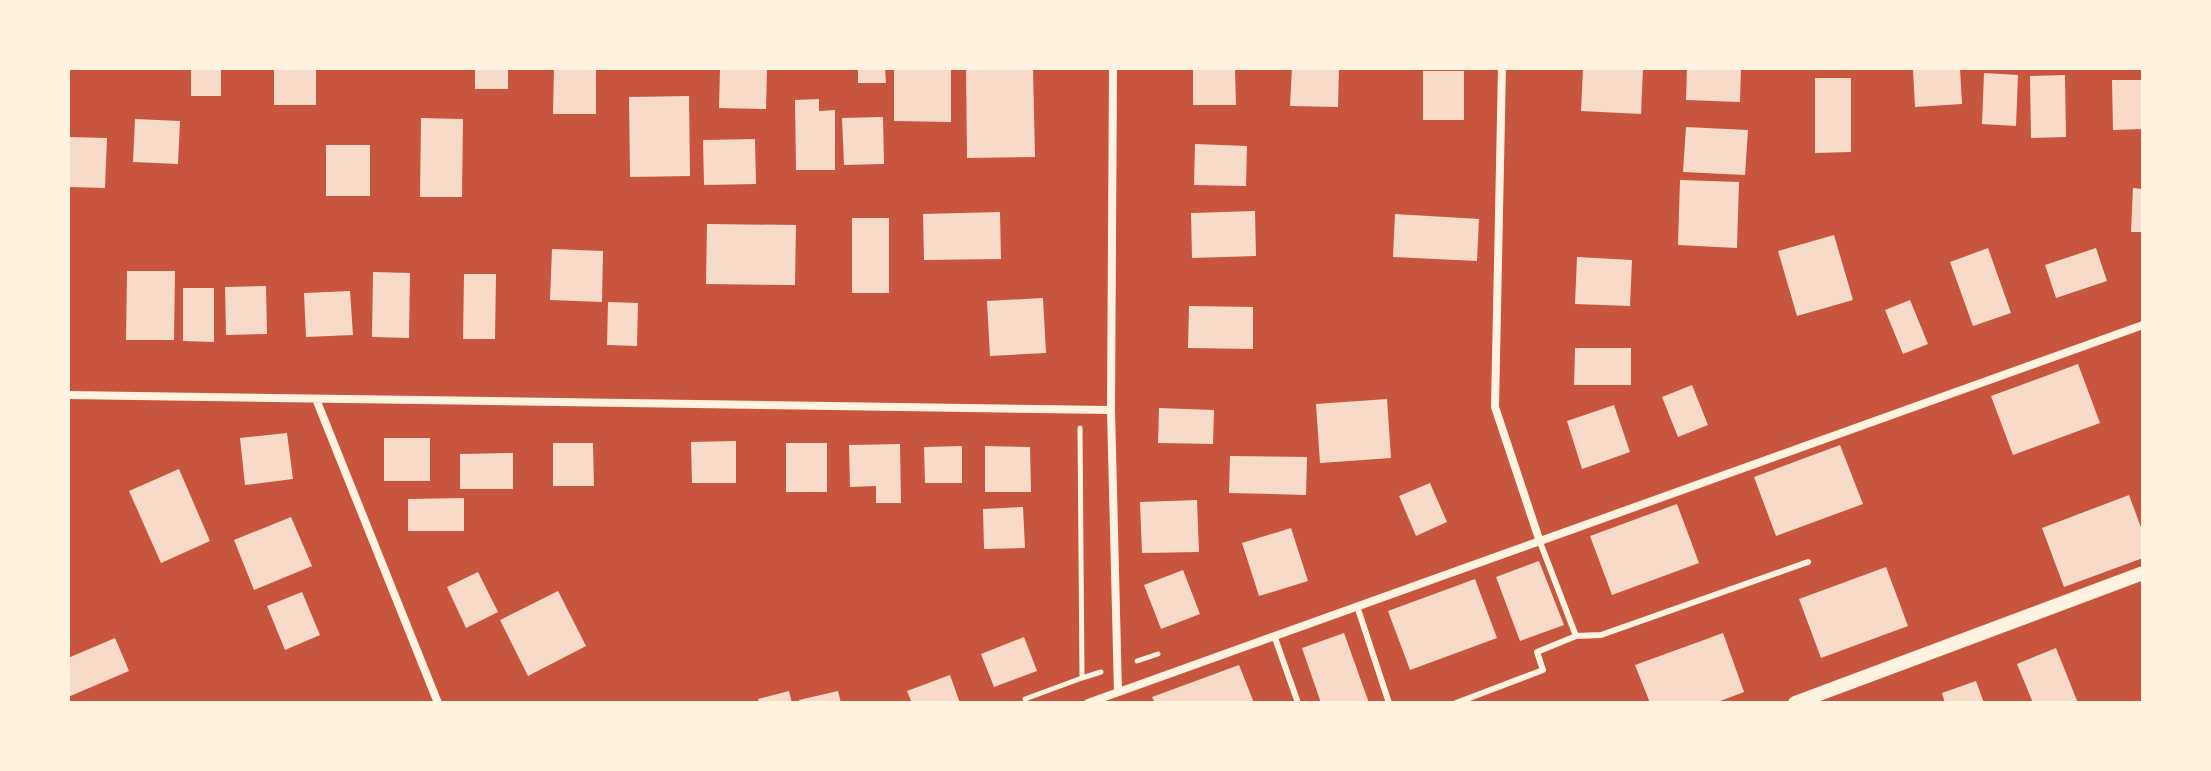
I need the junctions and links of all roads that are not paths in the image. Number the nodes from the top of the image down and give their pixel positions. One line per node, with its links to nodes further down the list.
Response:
1 (1113, 68): 6 (street)
2 (1502, 68): 7 (street)
3 (2143, 325): 7 (street)
4 (68, 395): 5 (street)
5 (316, 399): 6 (street); 14 (street)
6 (1111, 410): 13 (street)
7 (1540, 542): 10 (street); 11 (lane)
8 (1808, 562): 11 (lane)
9 (2143, 573): 19 (street)
10 (1358, 609): 12 (street); 17 (lane)
11 (1576, 636): 18 (lane)
12 (1275, 638): 13 (street); 16 (lane)
13 (1118, 692): 15 (street)
14 (438, 703)
15 (1088, 703)
16 (1298, 703)
17 (1389, 703)
18 (1456, 703)
19 (1795, 703)

